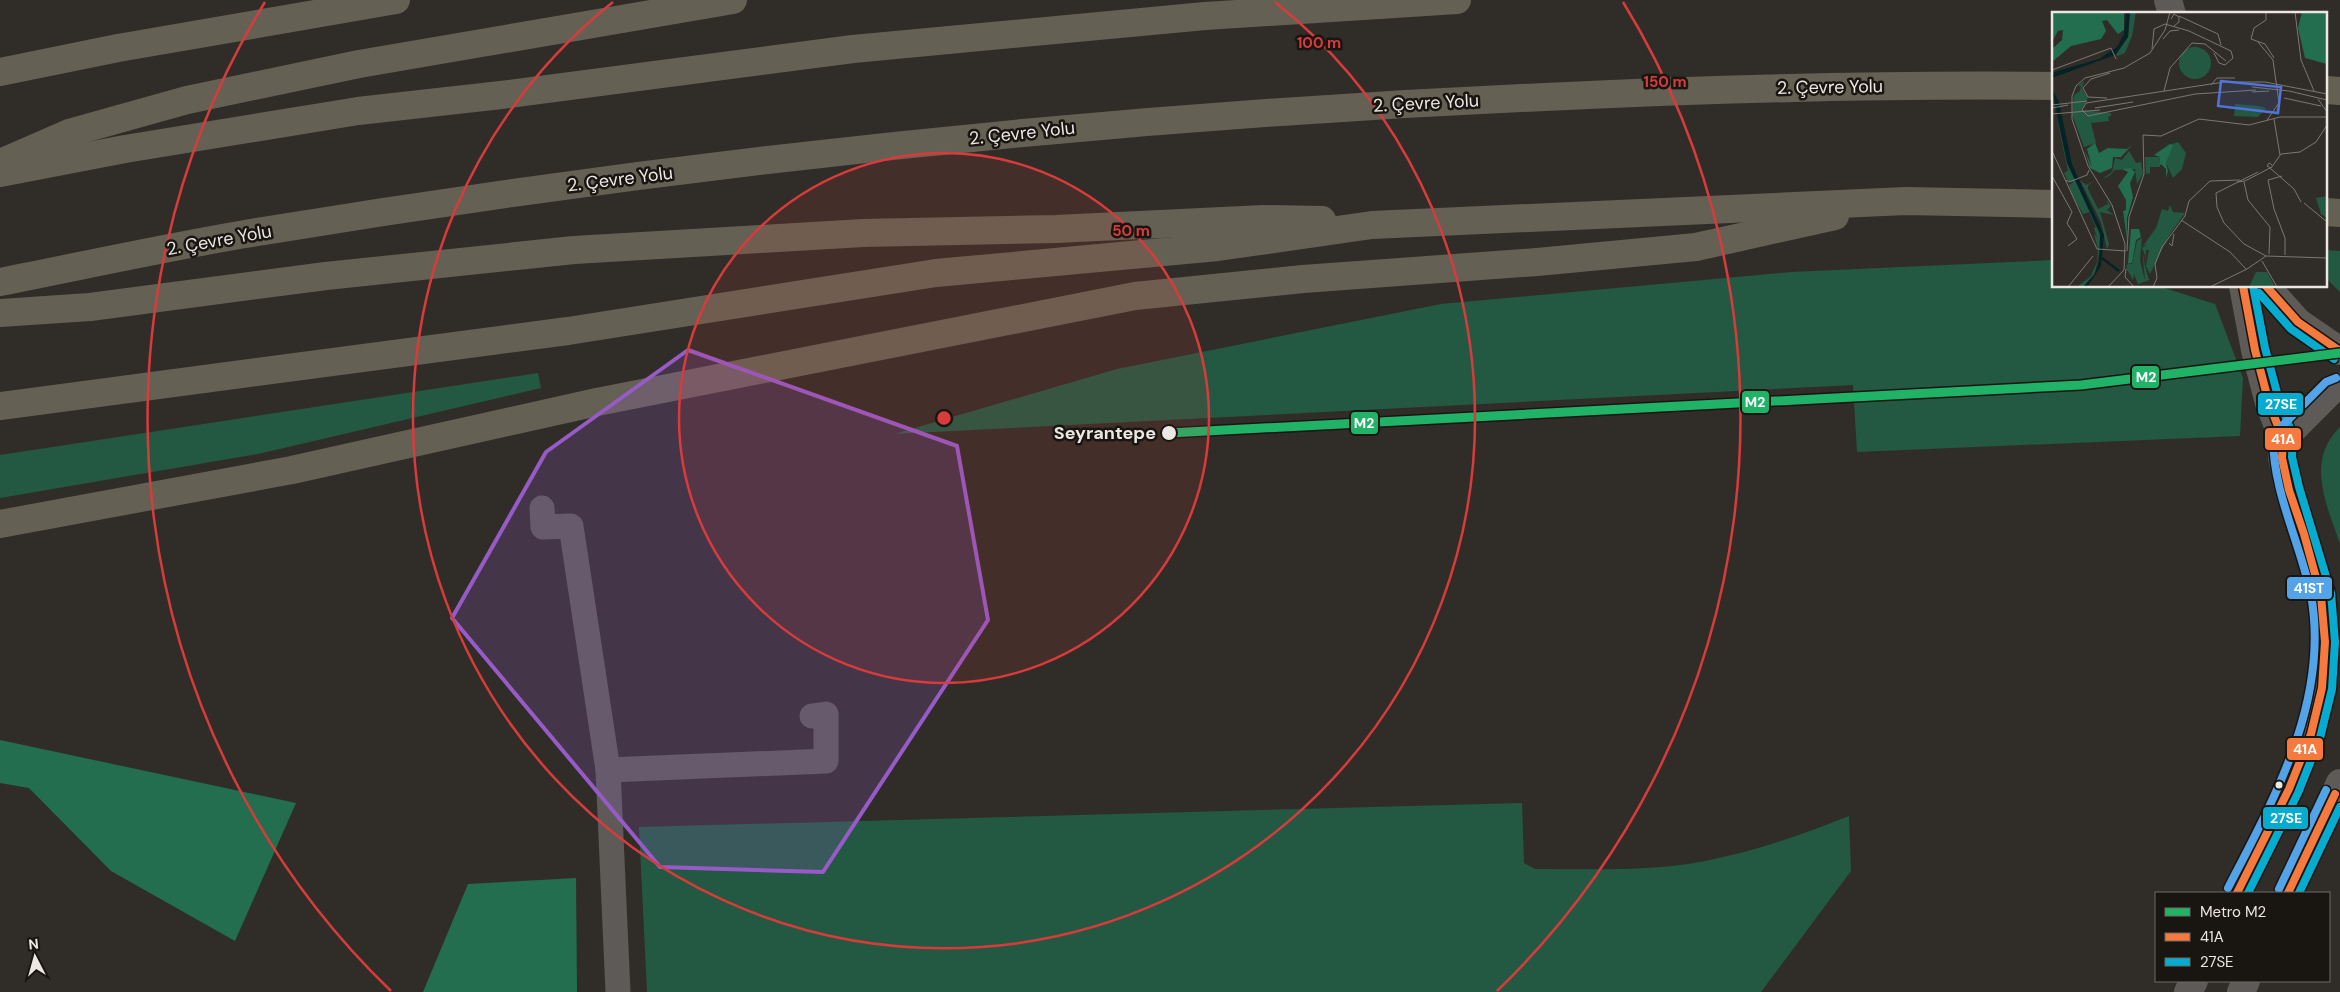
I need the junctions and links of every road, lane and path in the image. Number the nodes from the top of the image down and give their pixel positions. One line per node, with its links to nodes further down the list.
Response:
1 (396, 0): 4 (highway)
2 (733, 0): 6 (highway)
3 (1457, 0): 7 (highway)
4 (0, 72)
5 (2052, 86): 11 (highway, 2. Çevre Yolu)
6 (0, 163)
7 (0, 173)
8 (1906, 200): 9 (highway); 10 (highway); 20 (highway)
9 (2052, 204)
10 (1372, 225): 14 (highway); 17 (highway)
11 (0, 282)
12 (2243, 288): 18 (street)
13 (2268, 288): 15 (street)
14 (0, 313)
15 (2340, 351)
16 (2340, 387): 18 (street)
17 (0, 406)
18 (2282, 439): 24 (street)
19 (542, 508): 22 (street)
20 (0, 524)
21 (812, 716): 22 (street)
22 (608, 770): 26 (street)
23 (2340, 783): 25 (street)
24 (2238, 892)
25 (2288, 892)
26 (618, 992)

